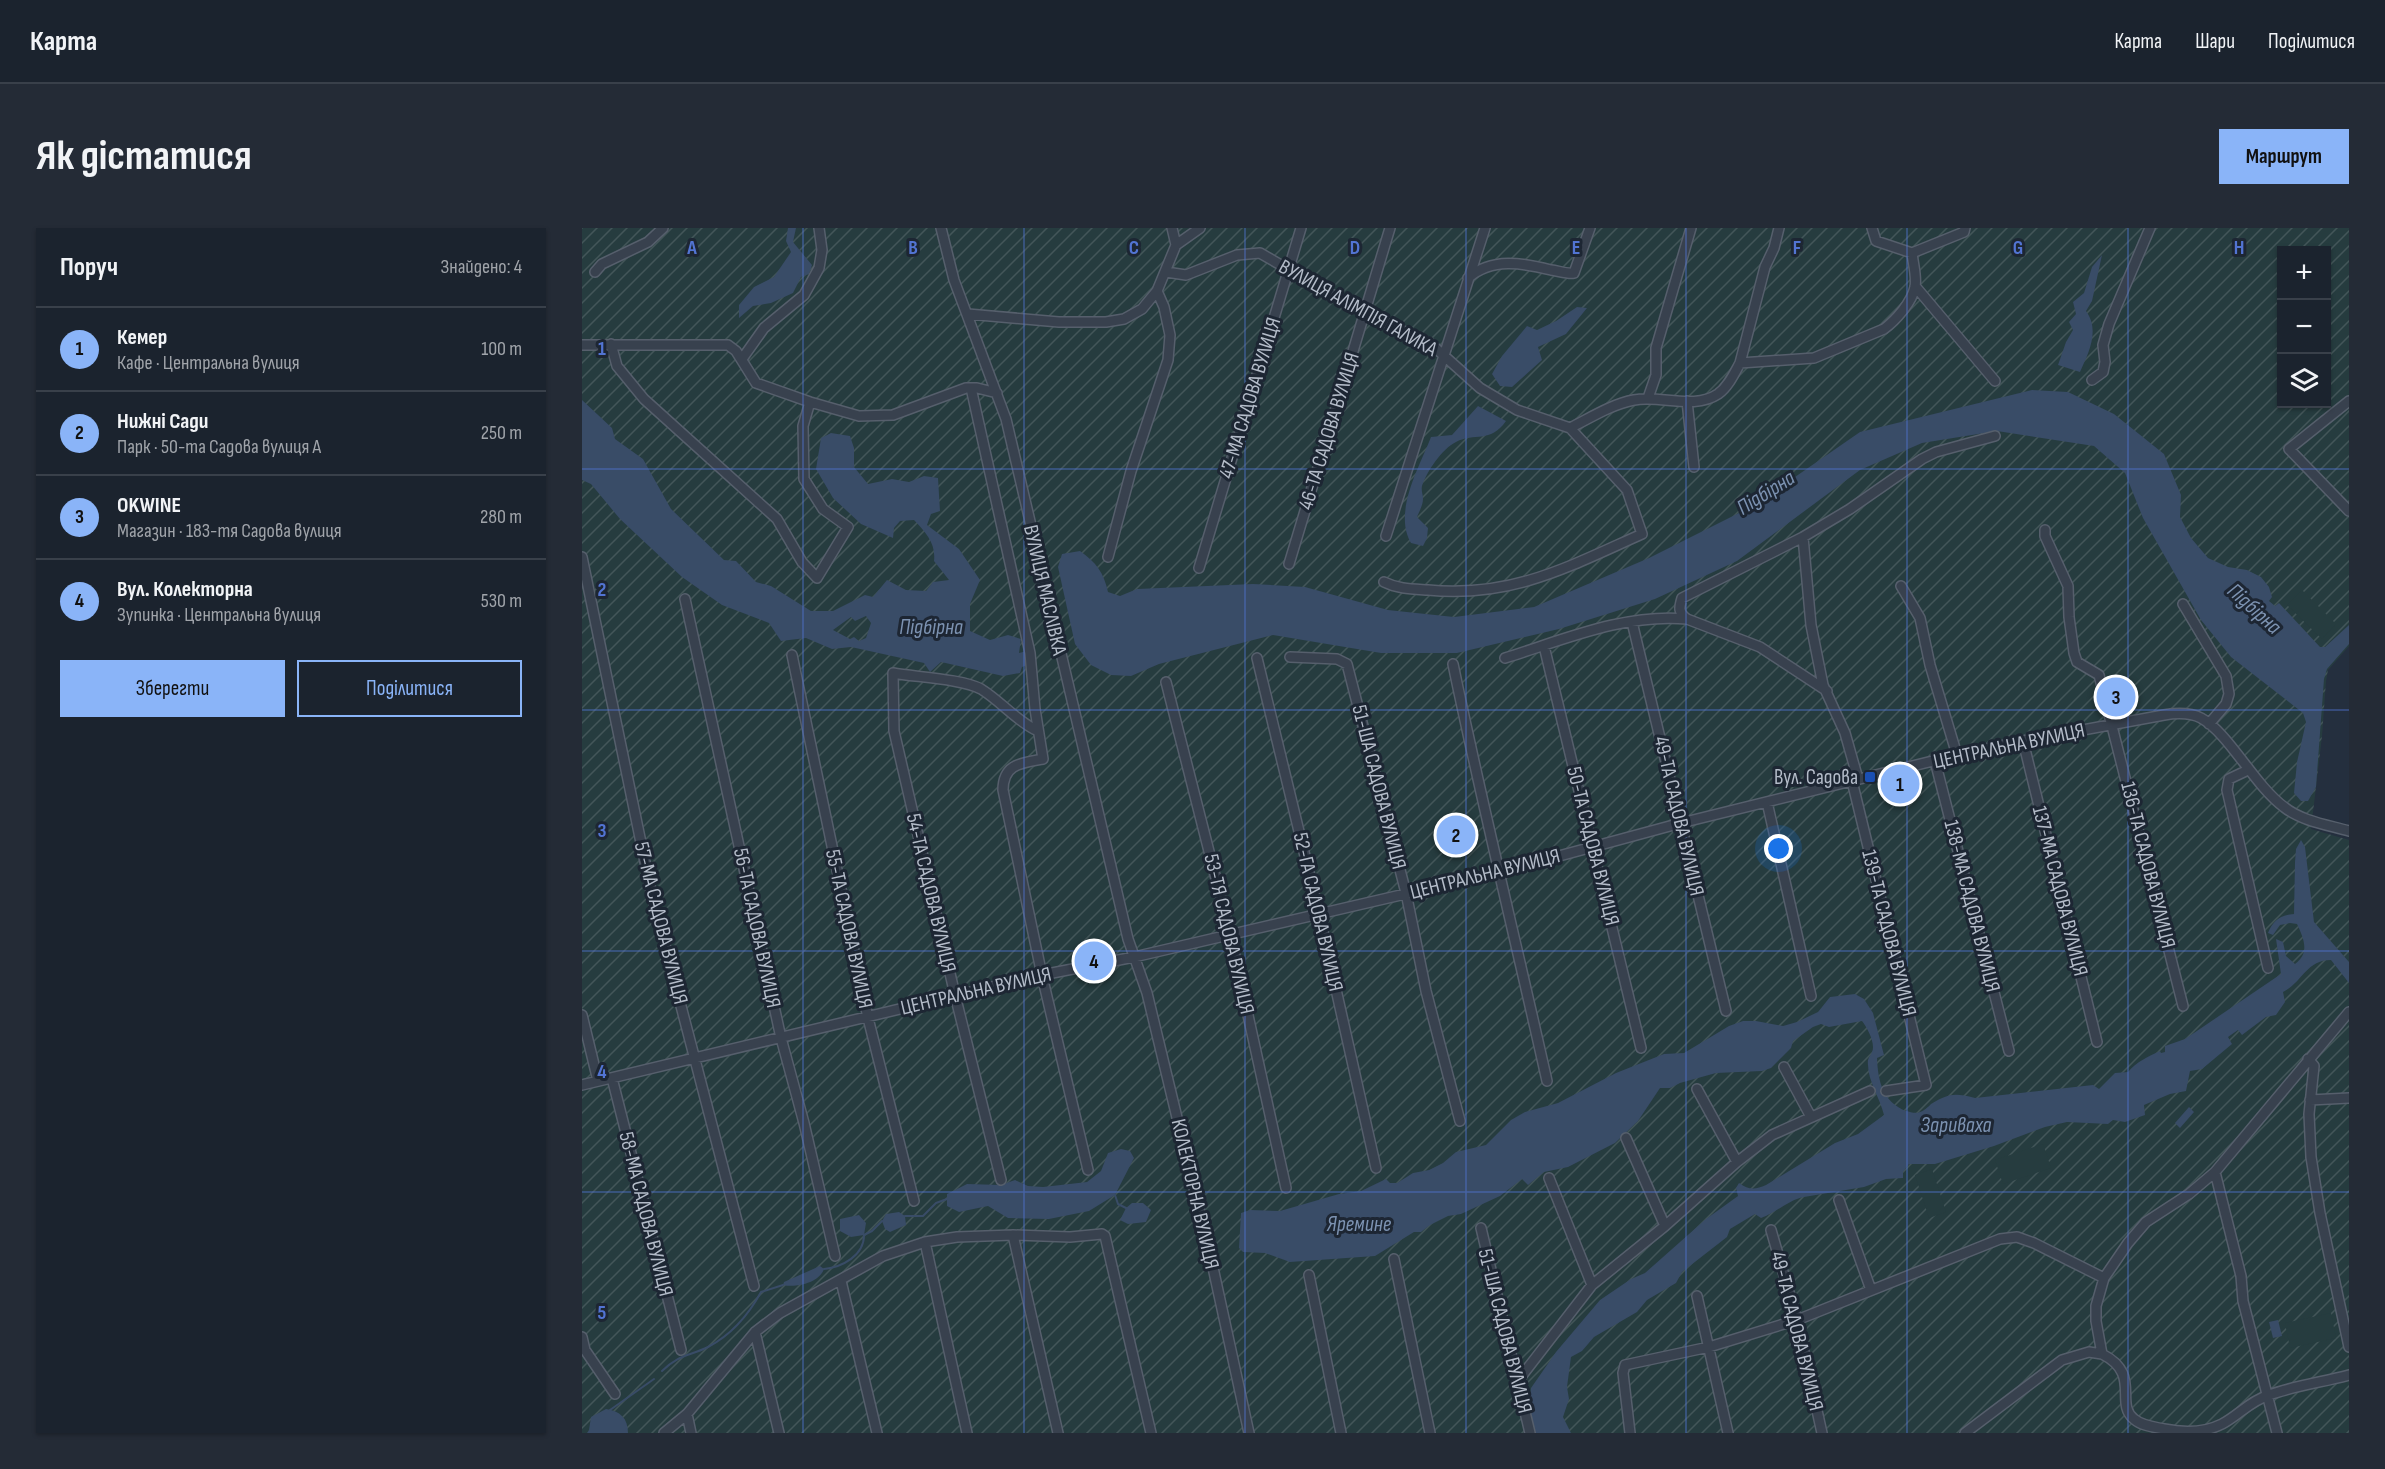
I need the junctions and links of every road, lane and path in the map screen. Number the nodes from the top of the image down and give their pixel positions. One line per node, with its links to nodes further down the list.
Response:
1 (663, 228): 18 (street)
2 (819, 228): 28 (street)
3 (941, 228): 24 (street, ВУЛИЦЯ МАСЛІВКА)
4 (1172, 228): 15 (street)
5 (1200, 228): 15 (street)
6 (1301, 228): 17 (street, 47-МА САДОВА ВУЛИЦЯ)
7 (1390, 228): 23 (street, 46-ТА САДОВА ВУЛИЦЯ)
8 (1485, 228): 20 (street)
9 (1590, 228): 20 (street)
10 (1691, 228): 34 (street)
11 (1779, 228): 29 (street)
12 (1872, 228): 16 (street)
13 (1965, 228): 16 (street)
14 (2150, 228): 30 (street)
15 (1176, 245): 19 (street)
16 (1912, 253): 21 (street)
17 (1289, 270): 19 (street, ВУЛИЦЯ АЛІМПІЯ ГАЛИКА); 23 (street, ВУЛИЦЯ АЛІМПІЯ ГАЛИКА); 48 (street, 47-МА САДОВА ВУЛИЦЯ)
18 (595, 272)
19 (1166, 272): 22 (street)
20 (1468, 279): 27 (street)
21 (1915, 286): 29 (street); 31 (street)
22 (1156, 291): 24 (street); 46 (street)
23 (1364, 313): 27 (street, ВУЛИЦЯ АЛІМПІЯ ГАЛИКА); 47 (street, 46-ТА САДОВА ВУЛИЦЯ)
24 (968, 314): 33 (street, ВУЛИЦЯ МАСЛІВКА)
25 (611, 344): 26 (street); 28 (street); 37 (street)
26 (582, 345)
27 (1443, 354): 38 (street, ВУЛИЦЯ АЛІМПІЯ ГАЛИКА); 43 (street)
28 (739, 355): 37 (street)
29 (1740, 363): 35 (street)
30 (2092, 380)
31 (1995, 381)
32 (971, 388): 33 (street); 37 (street); 65 (street)
33 (997, 393): 79 (street, ВУЛИЦЯ МАСЛІВКА)
34 (1648, 398): 35 (street); 38 (street)
35 (1687, 401): 40 (street)
36 (2349, 401): 41 (street)
37 (810, 402)
38 (1570, 428): 49 (street)
39 (1995, 436): 44 (street)
40 (1694, 467)
41 (2349, 511)
42 (2045, 530): 63 (street, 136-ТА САДОВА ВУЛИЦЯ)
43 (1386, 536)
44 (1803, 537): 53 (street); 62 (street, 139-ТА САДОВА ВУЛИЦЯ)
45 (582, 556): 93 (street, 57-МА САДОВА ВУЛИЦЯ)
46 (1108, 557)
47 (1288, 564)
48 (1198, 568)
49 (1384, 582)
50 (1901, 586): 67 (street)
51 (686, 599): 89 (street, 56-ТА САДОВА ВУЛИЦЯ)
52 (2183, 604): 64 (street)
53 (1683, 619): 54 (street); 62 (street)
54 (1632, 622): 55 (street); 72 (street, 49-ТА САДОВА ВУЛИЦЯ)
55 (1544, 646): 59 (street); 74 (street, 50-ТА САДОВА ВУЛИЦЯ)
56 (792, 655): 88 (street, 55-ТА САДОВА ВУЛИЦЯ)
57 (1290, 657): 76 (street, 51-ША САДОВА ВУЛИЦЯ)
58 (1257, 658): 77 (street, 52-ГА САДОВА ВУЛИЦЯ)
59 (1505, 658)
60 (1453, 664): 75 (street)
61 (1166, 682): 78 (street, 53-ТЯ САДОВА ВУЛИЦЯ)
62 (1827, 691): 70 (street, 139-ТА САДОВА ВУЛИЦЯ)
63 (2113, 724): 64 (street, ЦЕНТРАЛЬНА ВУЛИЦЯ); 66 (street, ЦЕНТРАЛЬНА ВУЛИЦЯ); 84 (street, 136-ТА САДОВА ВУЛИЦЯ)
64 (2209, 724): 69 (street, ЦЕНТРАЛЬНА ВУЛИЦЯ)
65 (1038, 731): 81 (street); 82 (street, 54-ТА САДОВА ВУЛИЦЯ)
66 (2023, 741): 67 (street, ЦЕНТРАЛЬНА ВУЛИЦЯ); 90 (street, 137-МА САДОВА ВУЛИЦЯ)
67 (1957, 755): 68 (street, ЦЕНТРАЛЬНА ВУЛИЦЯ)
68 (1935, 761): 70 (street, ЦЕНТРАЛЬНА ВУЛИЦЯ); 92 (street, 138-МА САДОВА ВУЛИЦЯ)
69 (2248, 770): 73 (street, ЦЕНТРАЛЬНА ВУЛИЦЯ); 80 (street)
70 (1855, 780): 71 (street, ЦЕНТРАЛЬНА ВУЛИЦЯ); 101 (street, 139-ТА САДОВА ВУЛИЦЯ)
71 (1767, 802): 72 (street, ЦЕНТРАЛЬНА ВУЛИЦЯ); 83 (street)
72 (1681, 823): 74 (street, ЦЕНТРАЛЬНА ВУЛИЦЯ); 85 (street, 49-ТА САДОВА ВУЛИЦЯ)
73 (2349, 831)
74 (1594, 846): 75 (street, ЦЕНТРАЛЬНА ВУЛИЦЯ); 91 (street, 50-ТА САДОВА ВУЛИЦЯ)
75 (1500, 872): 76 (street, ЦЕНТРАЛЬНА ВУЛИЦЯ); 97 (street)
76 (1406, 893): 77 (street, ЦЕНТРАЛЬНА ВУЛИЦЯ); 106 (street, 51-ША САДОВА ВУЛИЦЯ)
77 (1319, 913): 78 (street, ЦЕНТРАЛЬНА ВУЛИЦЯ); 109 (street, 52-ГА САДОВА ВУЛИЦЯ)
78 (1230, 934): 79 (street, ЦЕНТРАЛЬНА ВУЛИЦЯ); 114 (street, 53-ТЯ САДОВА ВУЛИЦЯ)
79 (1134, 957): 81 (street, ЦЕНТРАЛЬНА ВУЛИЦЯ); 151 (street, КОЛЕКТОРНА ВУЛИЦЯ)
80 (2268, 968)
81 (1042, 975): 82 (street, ЦЕНТРАЛЬНА ВУЛИЦЯ); 110 (street)
82 (955, 995): 88 (street, ЦЕНТРАЛЬНА ВУЛИЦЯ); 113 (street, 54-ТА САДОВА ВУЛИЦЯ)
83 (1811, 996)
84 (2183, 1006)
85 (1726, 1011)
86 (2349, 1012): 94 (street)
87 (582, 1015): 98 (street)
88 (867, 1018): 89 (street, ЦЕНТРАЛЬНА ВУЛИЦЯ); 116 (street, 55-ТА САДОВА ВУЛИЦЯ)
89 (781, 1038): 93 (street, ЦЕНТРАЛЬНА ВУЛИЦЯ); 122 (street, 56-ТА САДОВА ВУЛИЦЯ)
90 (2097, 1042)
91 (1641, 1048)
92 (2009, 1051)
93 (695, 1058): 96 (street, ЦЕНТРАЛЬНА ВУЛИЦЯ); 128 (street, 57-МА САДОВА ВУЛИЦЯ)
94 (2308, 1059): 104 (street); 111 (street)
95 (1784, 1067): 105 (street)
96 (612, 1078): 98 (street, ЦЕНТРАЛЬНА ВУЛИЦЯ); 136 (street, 58-МА САДОВА ВУЛИЦЯ)
97 (1547, 1081)
98 (598, 1082): 99 (street, ЦЕНТРАЛЬНА ВУЛИЦЯ)
99 (582, 1085)
100 (1697, 1089): 108 (street)
101 (1886, 1090)
102 (1870, 1091): 105 (street)
103 (2349, 1098): 104 (street)
104 (2310, 1100): 135 (street)
105 (1811, 1117): 108 (street)
106 (1460, 1121)
107 (1626, 1138): 117 (street)
108 (1737, 1162): 117 (street)
109 (1376, 1168)
110 (1088, 1170)
111 (2216, 1172): 125 (street); 141 (street)
112 (1550, 1178): 127 (street)
113 (1001, 1179)
114 (1286, 1188)
115 (1839, 1200): 129 (street)
116 (914, 1201)
117 (1665, 1226): 127 (street)
118 (1481, 1228): 139 (street, 51-ША САДОВА ВУЛИЦЯ)
119 (1771, 1230): 131 (street, 49-ТА САДОВА ВУЛИЦЯ)
120 (1013, 1235): 121 (street); 149 (street); 150 (street)
121 (925, 1242): 126 (street); 148 (street)
122 (835, 1256)
123 (1394, 1259): 153 (street)
124 (1309, 1275): 152 (street)
125 (2104, 1278): 129 (street); 137 (street)
126 (841, 1281): 132 (street); 147 (street)
127 (1592, 1285): 139 (street)
128 (754, 1286)
129 (1871, 1290): 131 (street)
130 (1697, 1296): 134 (street)
131 (1797, 1320): 134 (street); 157 (street, 49-ТА САДОВА ВУЛИЦЯ)
132 (755, 1332): 142 (street); 146 (street)
133 (582, 1337): 140 (street)
134 (1709, 1347): 155 (street); 156 (street)
135 (2349, 1347)
136 (681, 1350)
137 (2102, 1354): 143 (street); 158 (street)
138 (2349, 1375): 141 (street)
139 (1517, 1382): 154 (street, 51-ША САДОВА ВУЛИЦЯ)
140 (615, 1394)
141 (2268, 1395): 143 (street); 159 (street)
142 (687, 1414): 144 (street); 145 (street)
143 (2171, 1432)
144 (664, 1433)
145 (691, 1433)
146 (779, 1433)
147 (877, 1433)
148 (967, 1433)
149 (1058, 1433)
150 (1151, 1433)
151 (1249, 1433)
152 (1341, 1433)
153 (1430, 1433)
154 (1530, 1433)
155 (1630, 1433)
156 (1728, 1433)
157 (1822, 1433)
158 (1965, 1433)
159 (2277, 1433)

